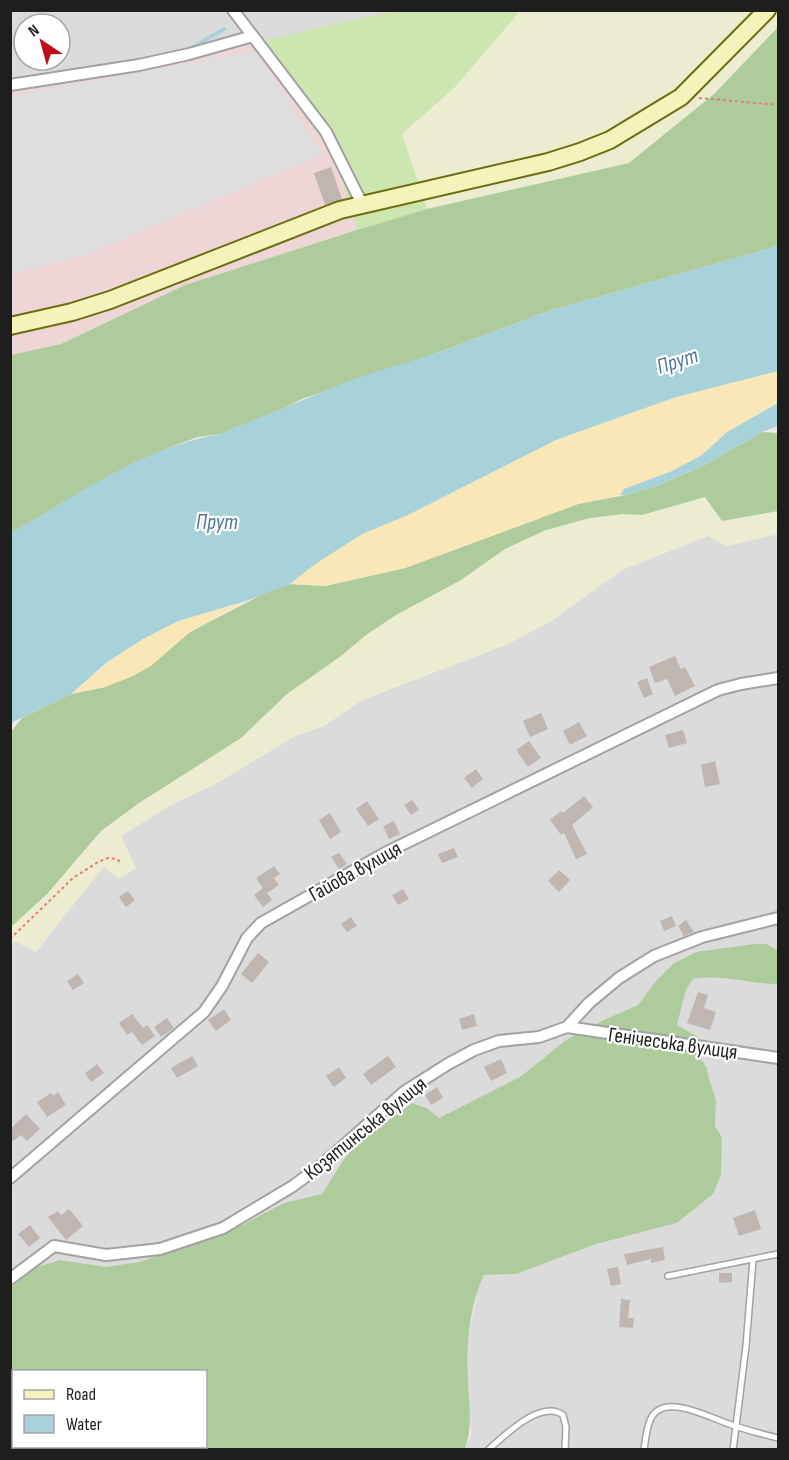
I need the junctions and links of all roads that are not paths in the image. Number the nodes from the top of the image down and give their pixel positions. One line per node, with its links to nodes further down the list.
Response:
1 (233, 10): 3 (street)
2 (767, 10): 5 (street)
3 (253, 36): 4 (street); 5 (street)
4 (10, 85)
5 (362, 204): 6 (street)
6 (10, 326)
7 (778, 678): 11 (street, Гайова вулиця)
8 (778, 918): 9 (street, Козятинська вулиця)
9 (567, 1027): 10 (street, Генічеська вулиця); 15 (street, Козятинська вулиця)
10 (778, 1058)
11 (10, 1178)
12 (778, 1254): 13 (lane)
13 (753, 1260): 14 (lane); 16 (lane)
14 (668, 1276)
15 (10, 1280)
16 (736, 1427): 17 (lane); 20 (lane); 21 (lane)
17 (778, 1438)
18 (488, 1449): 19 (lane)
19 (565, 1449)
20 (644, 1449)
21 (733, 1449)

